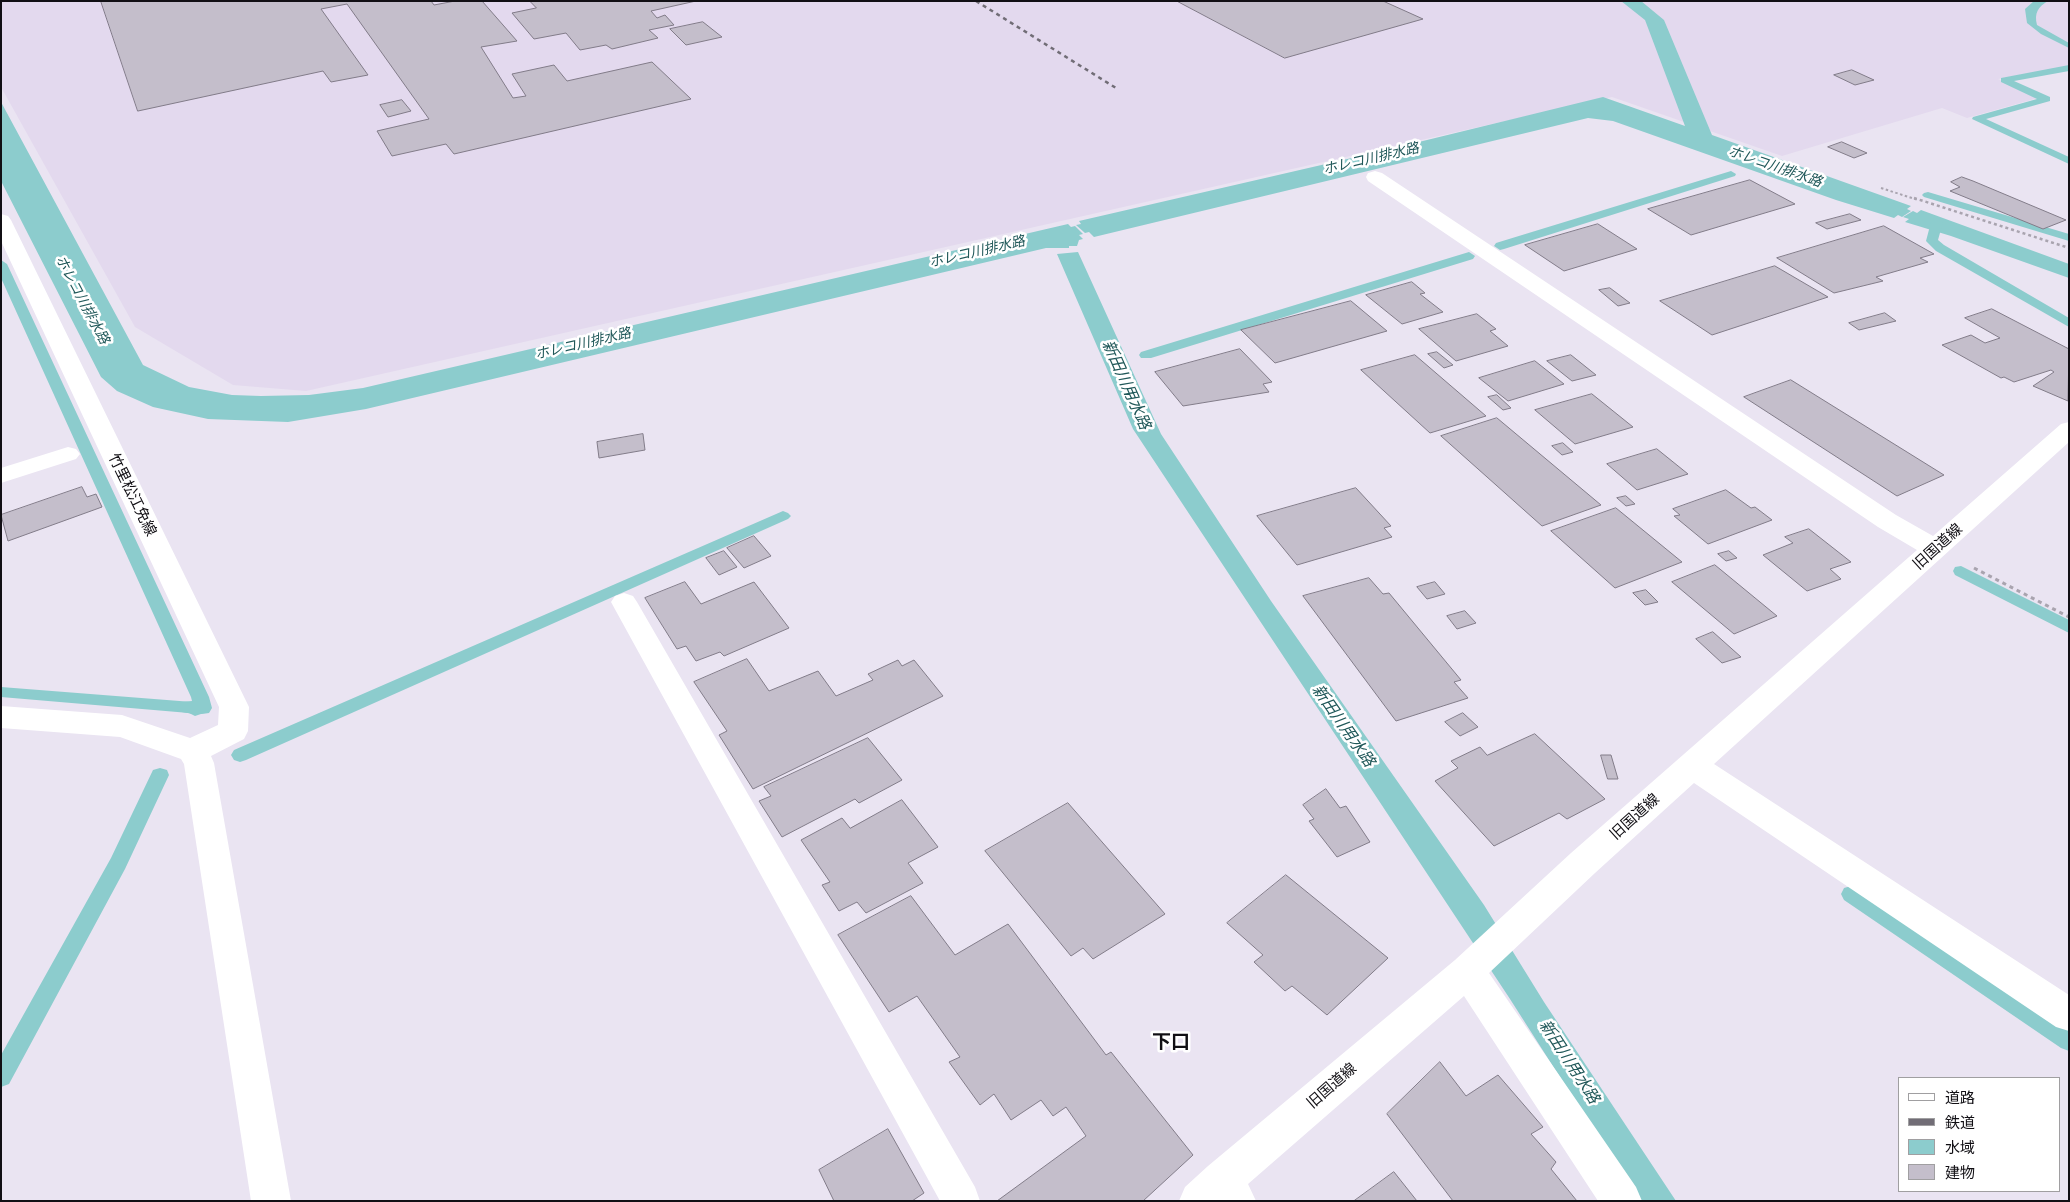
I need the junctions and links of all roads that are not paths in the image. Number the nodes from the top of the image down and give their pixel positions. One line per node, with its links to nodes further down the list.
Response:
1 (1375, 177): 6 (street)
2 (1, 220): 9 (street, 竹里松江免線)
3 (2069, 429): 6 (street, 旧国道線)
4 (68, 454): 5 (lane)
5 (1, 476)
6 (1936, 549): 10 (street, 旧国道線)
7 (624, 602): 15 (lane)
8 (1, 717): 9 (street)
9 (192, 751): 14 (street)
10 (1692, 766): 11 (street, 旧国道線); 12 (street)
11 (1467, 970): 13 (street, 旧国道線); 16 (street)
12 (2069, 1015)
13 (1219, 1194)
14 (271, 1201)
15 (961, 1201)
16 (1622, 1201)

